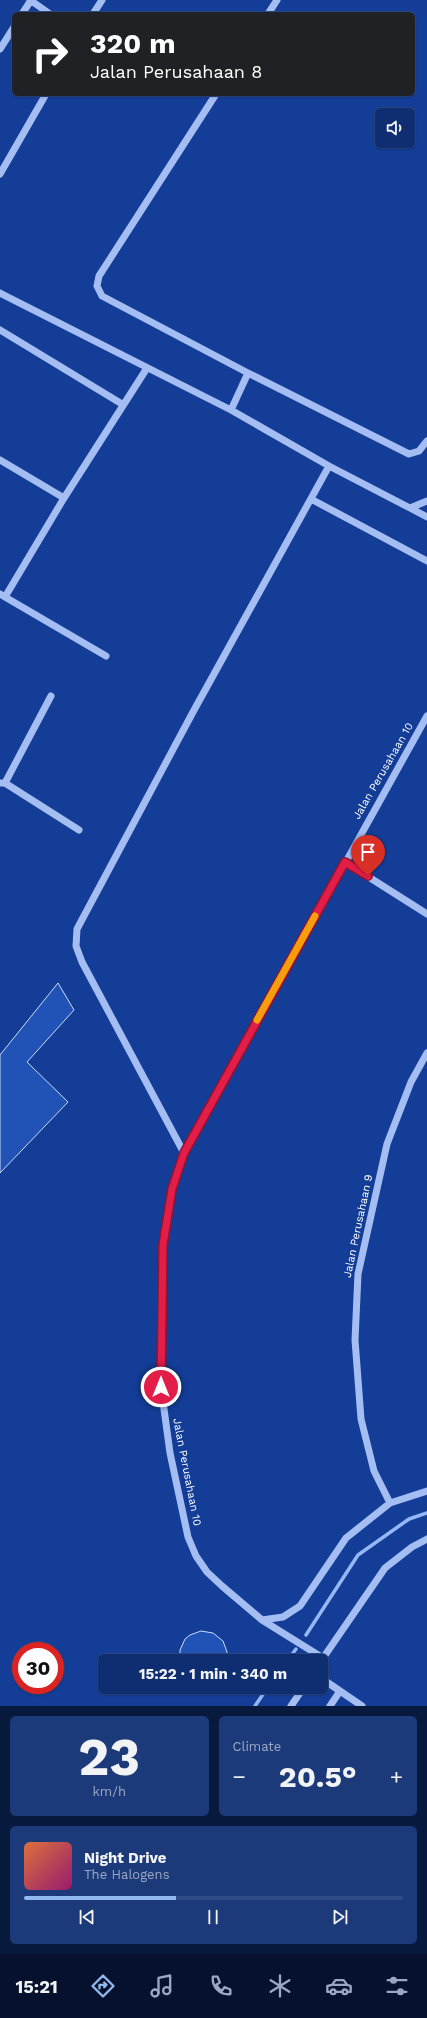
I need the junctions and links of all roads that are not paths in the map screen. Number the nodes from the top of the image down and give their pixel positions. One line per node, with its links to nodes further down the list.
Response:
1 (102, 0): 6 (street)
2 (277, 0): 7 (street)
3 (35, 1): 4 (street); 5 (street)
4 (24, 12)
5 (48, 12)
6 (94, 12)
7 (269, 12)
8 (12, 30): 9 (street)
9 (0, 49)
10 (45, 96): 12 (street)
11 (215, 96): 16 (street)
12 (0, 174)
13 (0, 293): 15 (street)
14 (0, 330): 17 (street)
15 (147, 368): 17 (street); 18 (street)
16 (248, 373): 18 (street); 19 (street)
17 (122, 404): 22 (street)
18 (231, 410): 21 (street)
19 (427, 441)
20 (0, 460): 22 (street)
21 (329, 466): 23 (street); 25 (street)
22 (64, 498): 28 (street)
23 (311, 499): 27 (street); 37 (street)
24 (427, 501): 25 (street)
25 (410, 508): 26 (street)
26 (427, 517)
27 (427, 561)
28 (2, 595): 29 (street)
29 (106, 656)
30 (51, 696): 32 (street)
31 (427, 716): 34 (street, Jalan Perusahaan 10)
32 (3, 783): 33 (street)
33 (79, 830)
34 (345, 862): 35 (street); 37 (street, Jalan Perusahaan 10)
35 (427, 914)
36 (427, 1053): 39 (street, Jalan Perusahaan 9)
37 (184, 1153): 41 (street, Jalan Perusahaan 10)
38 (427, 1490): 39 (street)
39 (390, 1503): 41 (street)
40 (427, 1539): 43 (street)
41 (262, 1620): 42 (street, Jalan Perusahaan 10)
42 (313, 1654)
43 (326, 1654)
44 (328, 1683): 45 (street)
45 (340, 1691): 48 (street); 49 (street)
46 (299, 1694): 47 (street)
47 (291, 1706)
48 (330, 1706)
49 (362, 1706)

